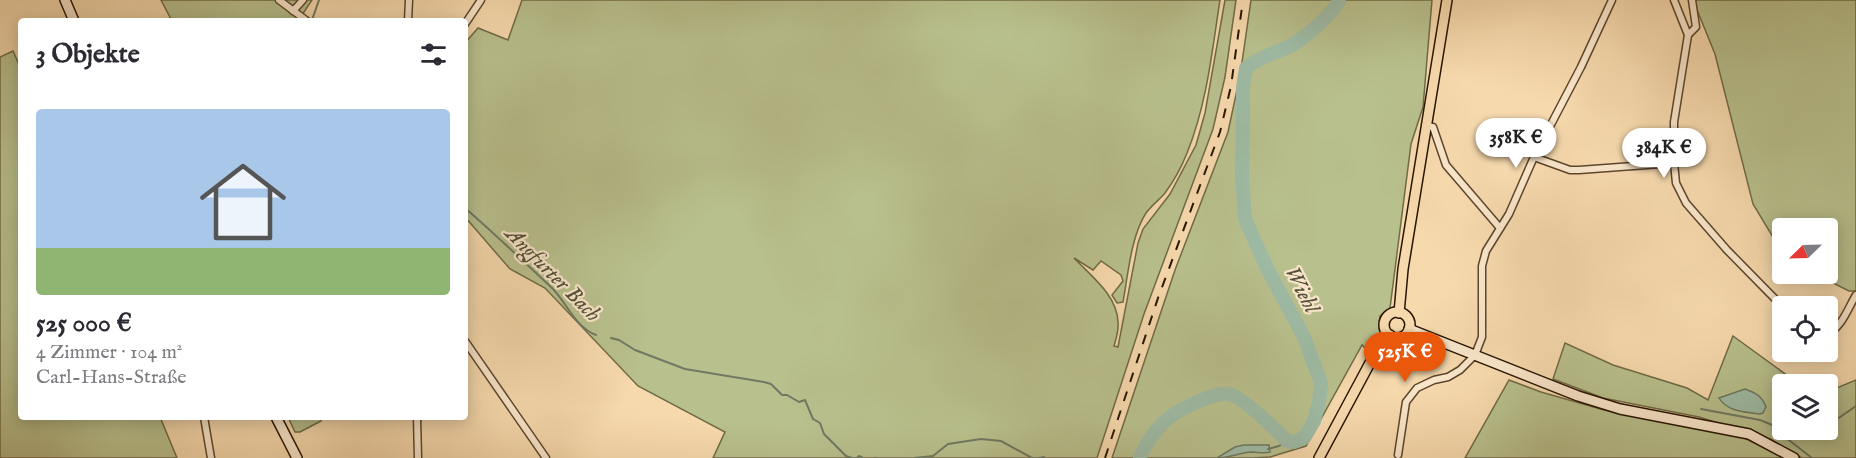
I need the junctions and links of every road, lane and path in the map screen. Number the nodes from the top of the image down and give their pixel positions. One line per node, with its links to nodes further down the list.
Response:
1 (65, 0): 11 (main road)
2 (279, 0): 10 (street)
3 (303, 0): 10 (street)
4 (409, 0): 13 (street)
5 (482, 0): 14 (street)
6 (1447, 0): 16 (main road)
7 (1612, 0): 17 (street)
8 (1674, 0): 15 (street)
9 (1692, 0): 15 (street)
10 (293, 11): 12 (street)
11 (73, 18)
12 (303, 18)
13 (408, 18)
14 (468, 20)
15 (1688, 35): 18 (street)
16 (1428, 126): 19 (street); 22 (main road)
17 (1534, 157): 18 (street); 19 (street)
18 (1674, 163): 21 (street)
19 (1500, 228): 27 (street)
20 (1856, 295): 23 (street)
21 (1772, 296)
22 (1399, 313): 24 (main road); 25 (main road)
23 (1838, 326)
24 (1409, 329): 25 (main road); 27 (main road)
25 (1390, 335): 36 (main road)
26 (468, 345): 35 (street)
27 (1475, 355): 31 (street); 37 (main road)
28 (205, 420): 32 (street)
29 (278, 420): 33 (main road)
30 (417, 420): 34 (street)
31 (1398, 455)
32 (211, 458)
33 (297, 458)
34 (418, 458)
35 (546, 458)
36 (1319, 458)
37 (1794, 458)

